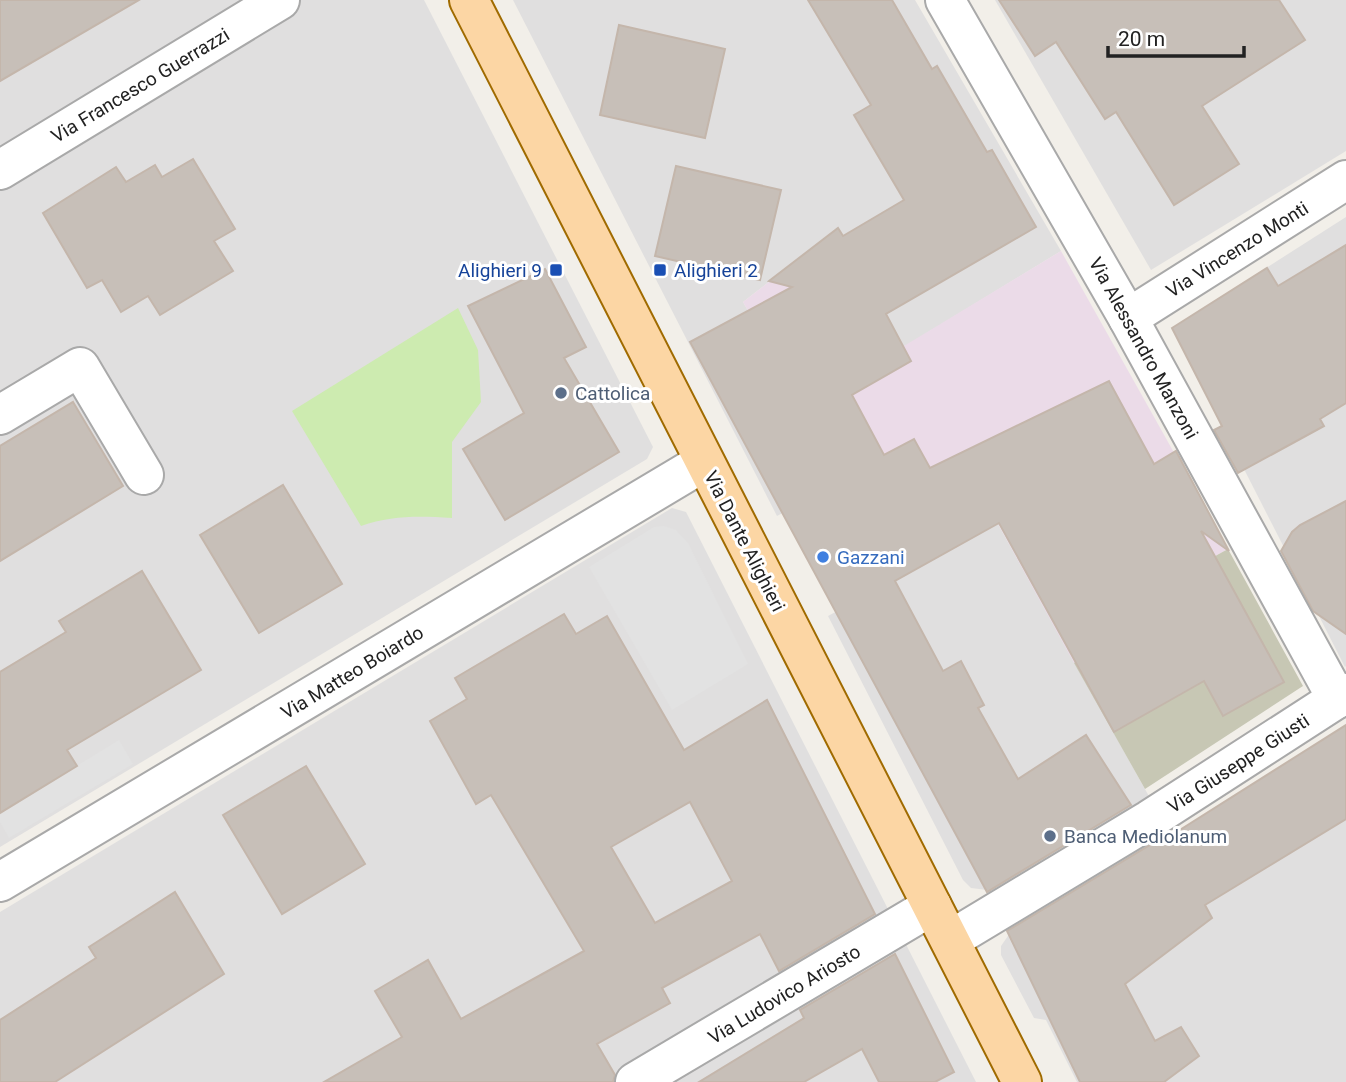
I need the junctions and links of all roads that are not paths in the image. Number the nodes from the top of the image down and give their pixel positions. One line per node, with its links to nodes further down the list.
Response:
1 (280, 0): 4 (street, Via Francesco Guerrazzi)
2 (469, 0): 8 (main road, Via Dante Alighieri)
3 (945, 0): 6 (street, Via Alessandro Manzoni)
4 (0, 170)
5 (1346, 180): 6 (street, Via Vincenzo Monti)
6 (1128, 318): 10 (street, Via Alessandro Manzoni)
7 (0, 415): 9 (street)
8 (704, 462): 11 (street, Via Matteo Boiardo); 12 (main road, Via Dante Alighieri)
9 (144, 475)
10 (1341, 696): 13 (street, Via Giuseppe Giusti)
11 (0, 882)
12 (932, 906): 13 (main road, Via Dante Alighieri); 14 (street, Via Ludovico Ariosto)
13 (950, 940): 15 (main road, Via Dante Alighieri)
14 (635, 1082)
15 (1022, 1082)

